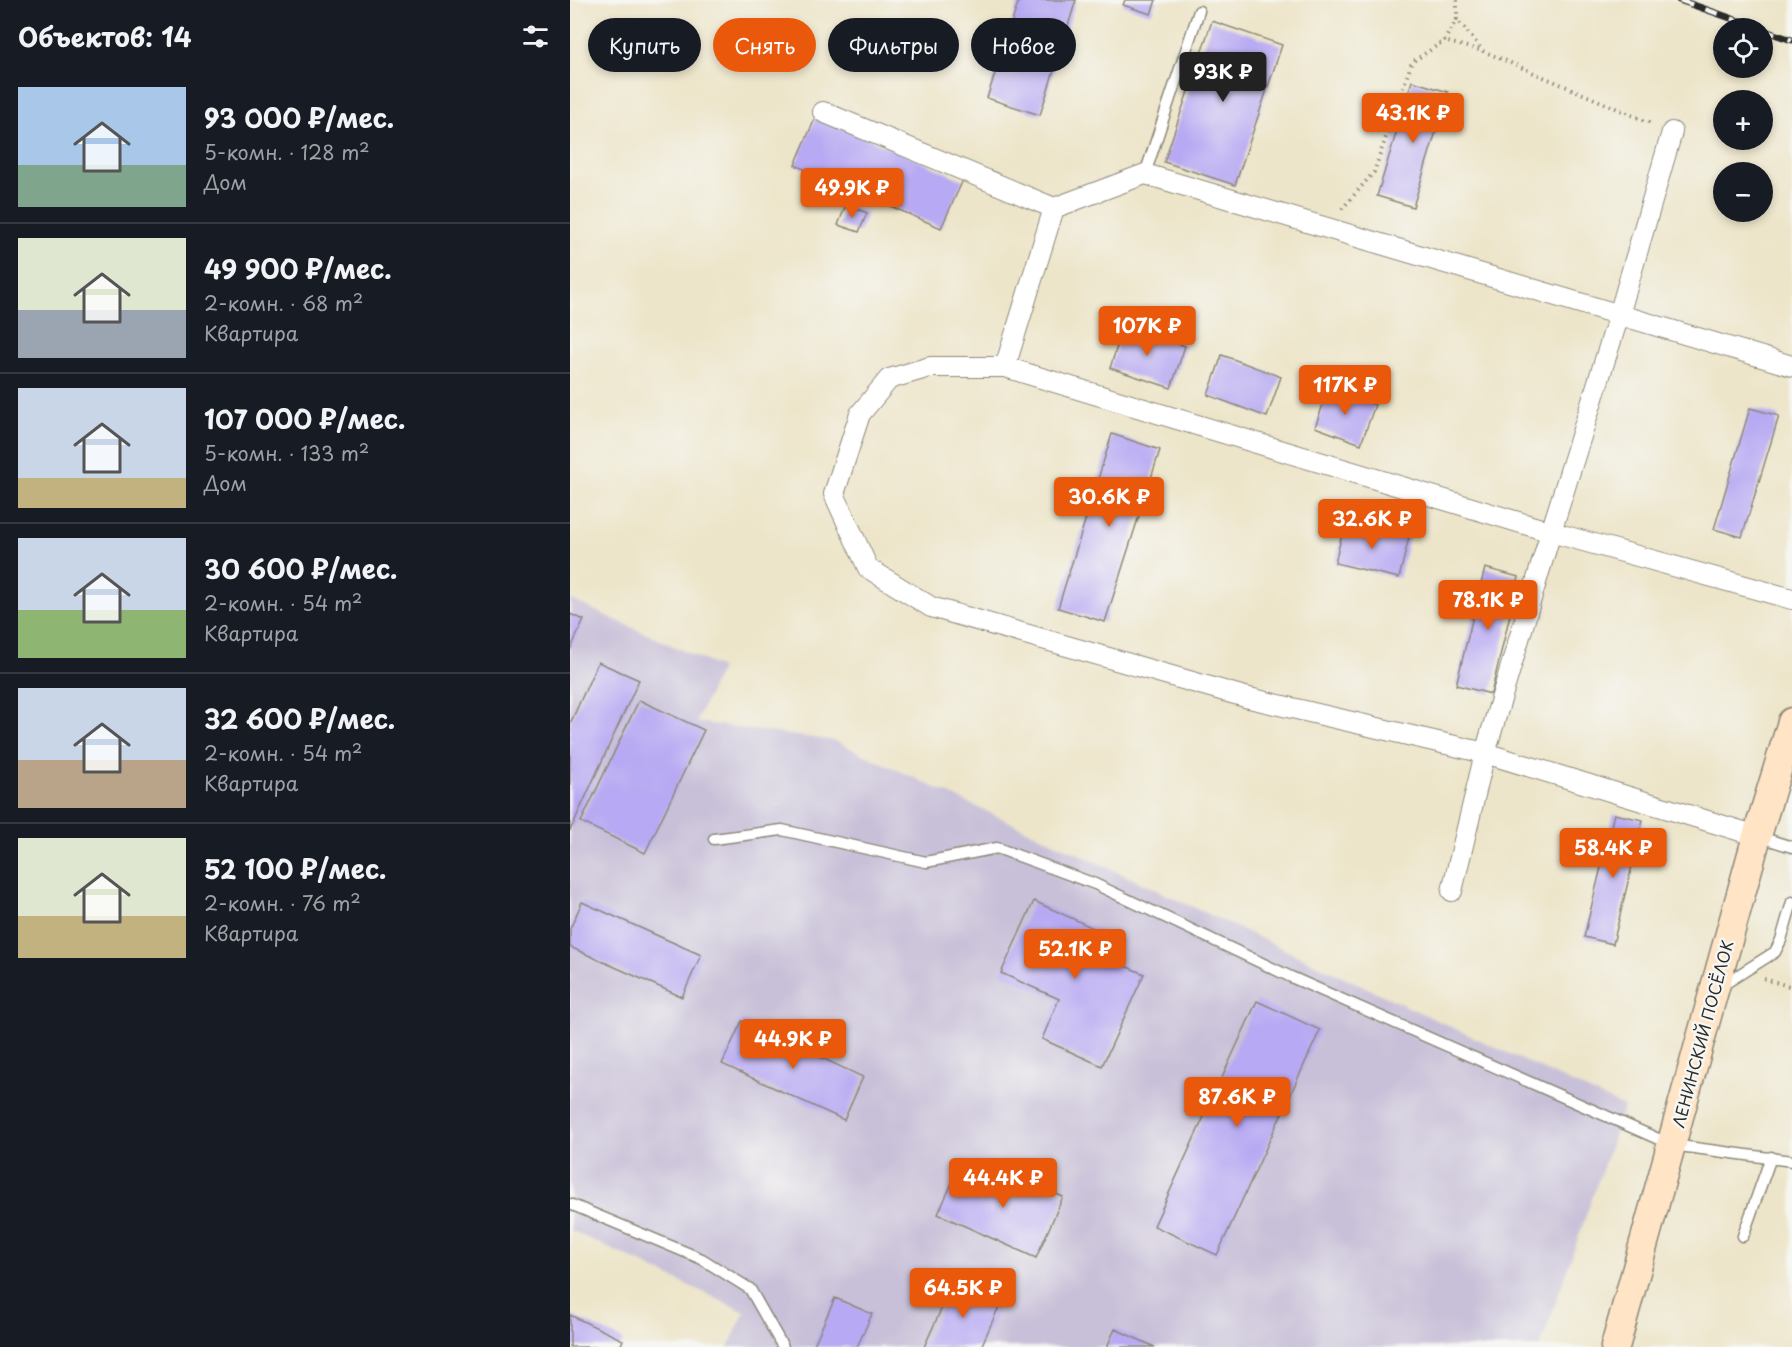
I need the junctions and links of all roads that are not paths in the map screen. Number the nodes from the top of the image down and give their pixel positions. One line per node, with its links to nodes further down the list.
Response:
1 (1199, 11): 4 (lane)
2 (824, 112): 5 (street)
3 (1672, 132): 6 (street)
4 (1145, 174): 5 (street); 6 (street)
5 (1054, 208): 8 (street)
6 (1619, 315): 7 (street); 9 (street)
7 (1792, 366)
8 (1005, 367): 9 (street); 12 (street)
9 (1551, 532): 10 (street); 12 (street)
10 (1792, 599)
11 (1792, 722): 13 (street, ЛЕНИНСКИЙ ПОСЁЛОК)
12 (1485, 753): 13 (street); 16 (street)
13 (1757, 836): 15 (lane); 18 (street, ЛЕНИНСКИЙ ПОСЁЛОК)
14 (714, 839): 19 (lane)
15 (1792, 847)
16 (1452, 891)
17 (1792, 902): 18 (lane)
18 (1715, 990): 19 (street, ЛЕНИНСКИЙ ПОСЁЛОК)
19 (1672, 1145): 20 (lane); 25 (street, ЛЕНИНСКИЙ ПОСЁЛОК)
20 (1770, 1157): 21 (lane); 23 (lane)
21 (1792, 1161)
22 (570, 1204): 24 (lane)
23 (1743, 1236)
24 (783, 1347)
25 (1616, 1347)

